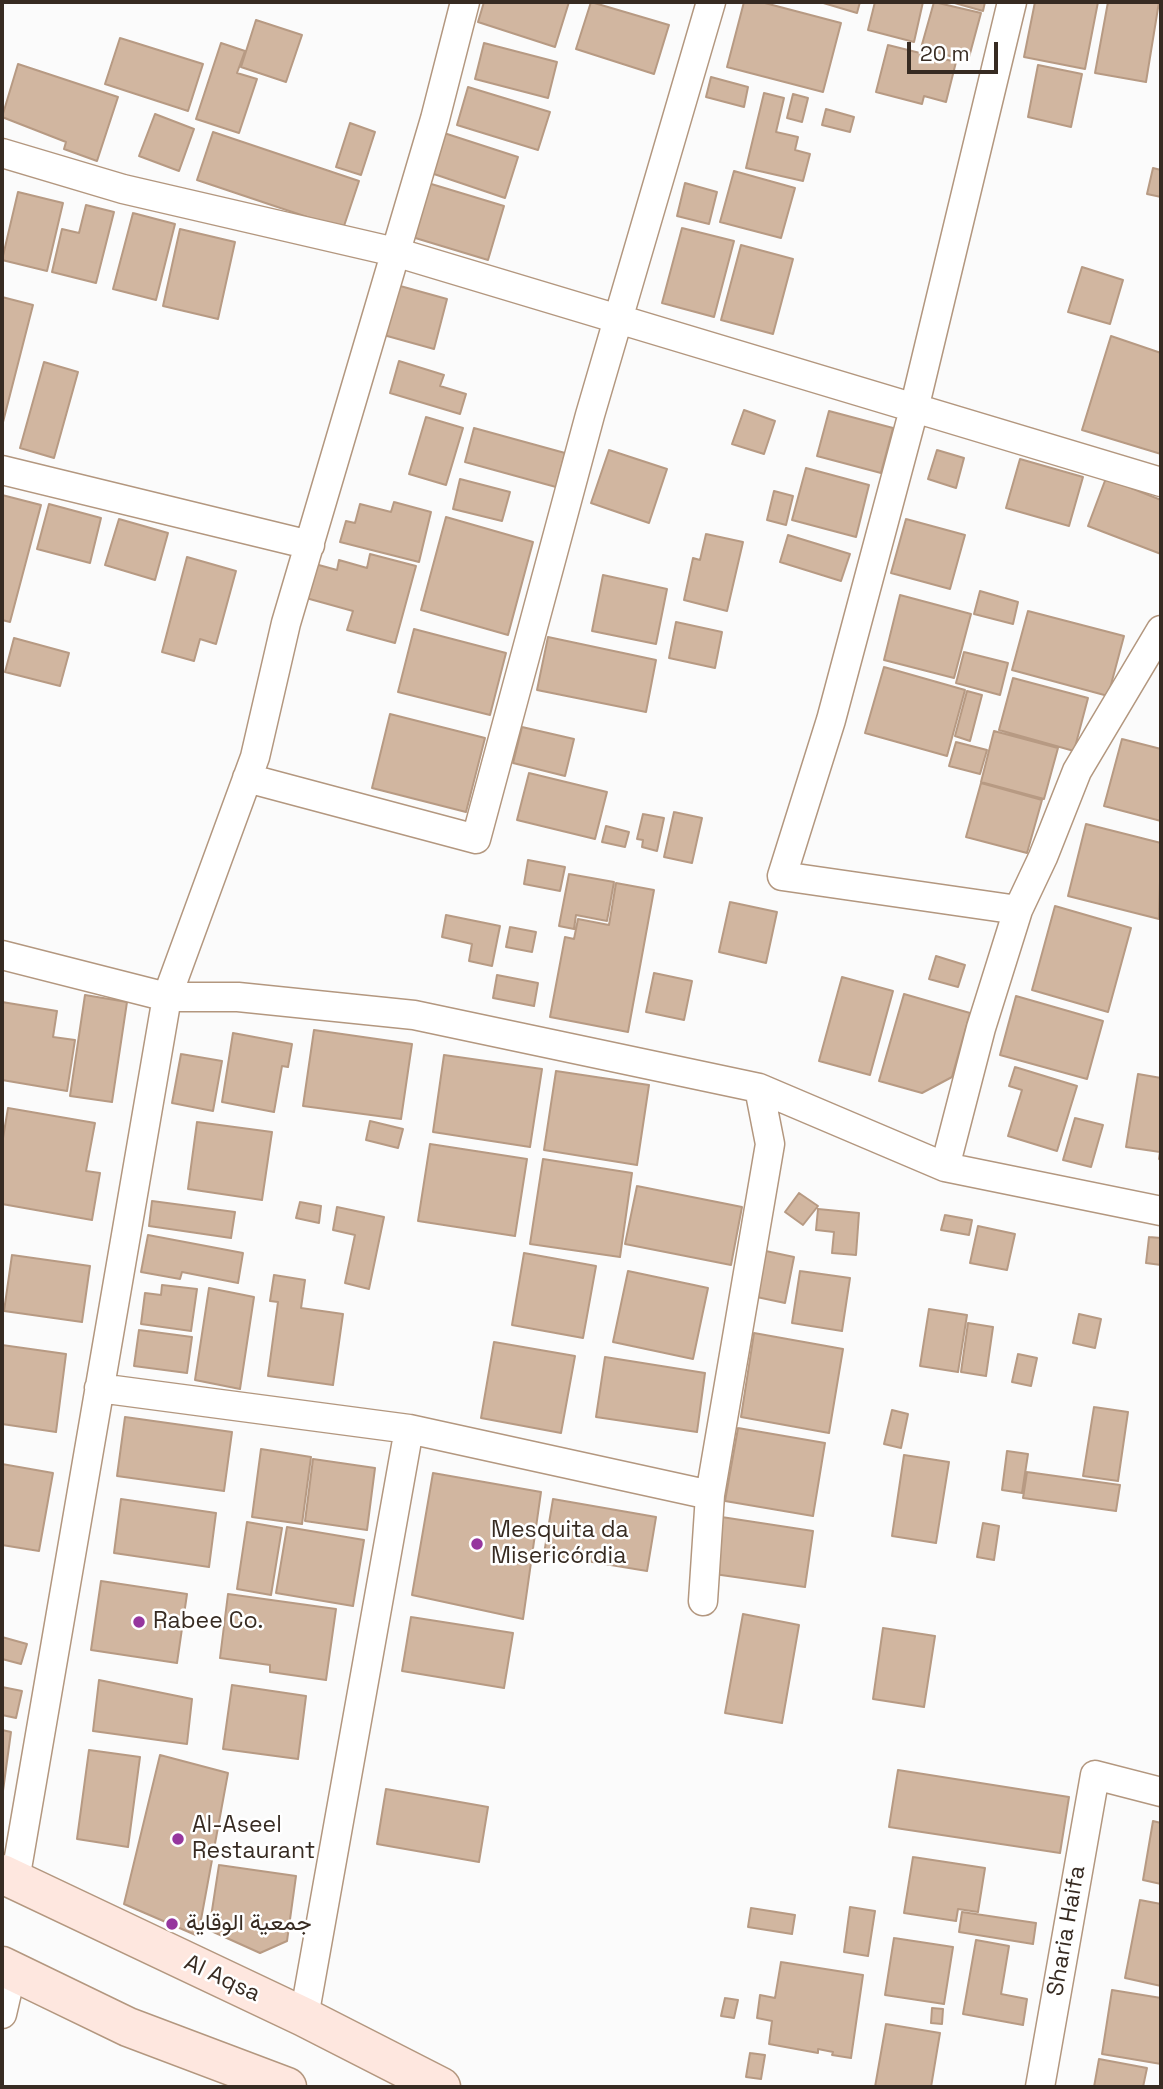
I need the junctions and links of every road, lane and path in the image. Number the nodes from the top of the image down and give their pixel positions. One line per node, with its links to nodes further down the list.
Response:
1 (465, 2): 5 (street)
2 (711, 2): 6 (street)
3 (1012, 2): 7 (street)
4 (2, 153): 5 (street)
5 (395, 252): 6 (street); 10 (street)
6 (620, 317): 7 (street); 12 (street)
7 (914, 409): 9 (street); 13 (street)
8 (2, 470): 10 (street)
9 (1161, 482)
10 (310, 545): 12 (street)
11 (1161, 629): 13 (street)
12 (247, 778): 15 (street)
13 (1018, 910): 17 (street)
14 (2, 955): 15 (street)
15 (167, 997): 16 (street); 19 (street)
16 (759, 1087): 17 (street); 21 (street)
17 (945, 1167): 18 (street)
18 (1161, 1211)
19 (99, 1388): 20 (street); 24 (street)
20 (409, 1429): 21 (street); 27 (street)
21 (709, 1495): 22 (street)
22 (703, 1601)
23 (1161, 1792): 30 (street, Sharia Haifa)
24 (8, 1877): 27 (main road, Al Aqsa)
25 (7, 1968): 26 (street); 28 (main road)
26 (2, 2014)
27 (304, 2017): 29 (main road, Al Aqsa)
28 (287, 2087)
29 (442, 2087)
30 (1040, 2087)

